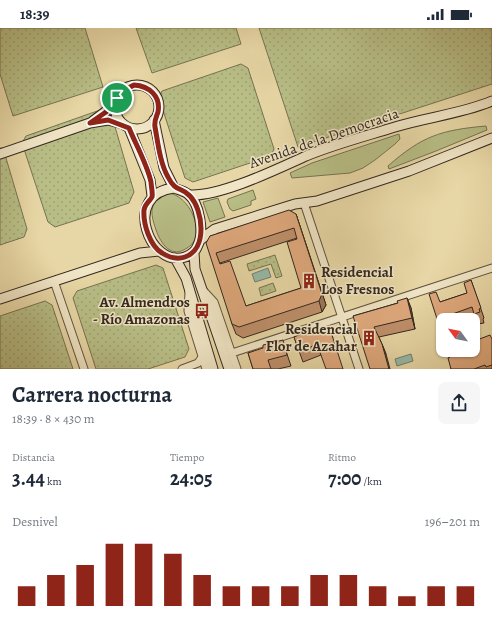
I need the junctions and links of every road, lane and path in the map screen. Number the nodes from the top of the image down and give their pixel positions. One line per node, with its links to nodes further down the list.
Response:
1 (117, 98): 3 (street); 4 (street); 5 (street)
2 (492, 101): 9 (street, Avenida de la Democracia)
3 (154, 120): 5 (street); 8 (street)
4 (90, 123): 5 (street); 7 (street)
5 (126, 126): 10 (street)
6 (492, 138): 11 (street)
7 (0, 154)
8 (174, 188): 9 (street); 10 (street)
9 (189, 195): 12 (street)
10 (152, 196): 13 (street)
11 (304, 203): 12 (street); 21 (street)
12 (200, 240): 14 (street)
13 (159, 251): 15 (street); 17 (street)
14 (194, 252): 15 (street); 18 (street)
15 (175, 258): 19 (street)
16 (492, 268): 21 (street)
17 (54, 282): 20 (street); 24 (street)
18 (202, 289): 22 (street); 28 (street)
19 (189, 292): 23 (street); 27 (street)
20 (0, 299)
21 (342, 317): 22 (street); 30 (street)
22 (232, 353): 29 (street)
23 (202, 357): 25 (street); 26 (street)
24 (84, 369)
25 (182, 369)
26 (206, 369)
27 (213, 369)
28 (229, 369)
29 (237, 369)
30 (359, 369)

